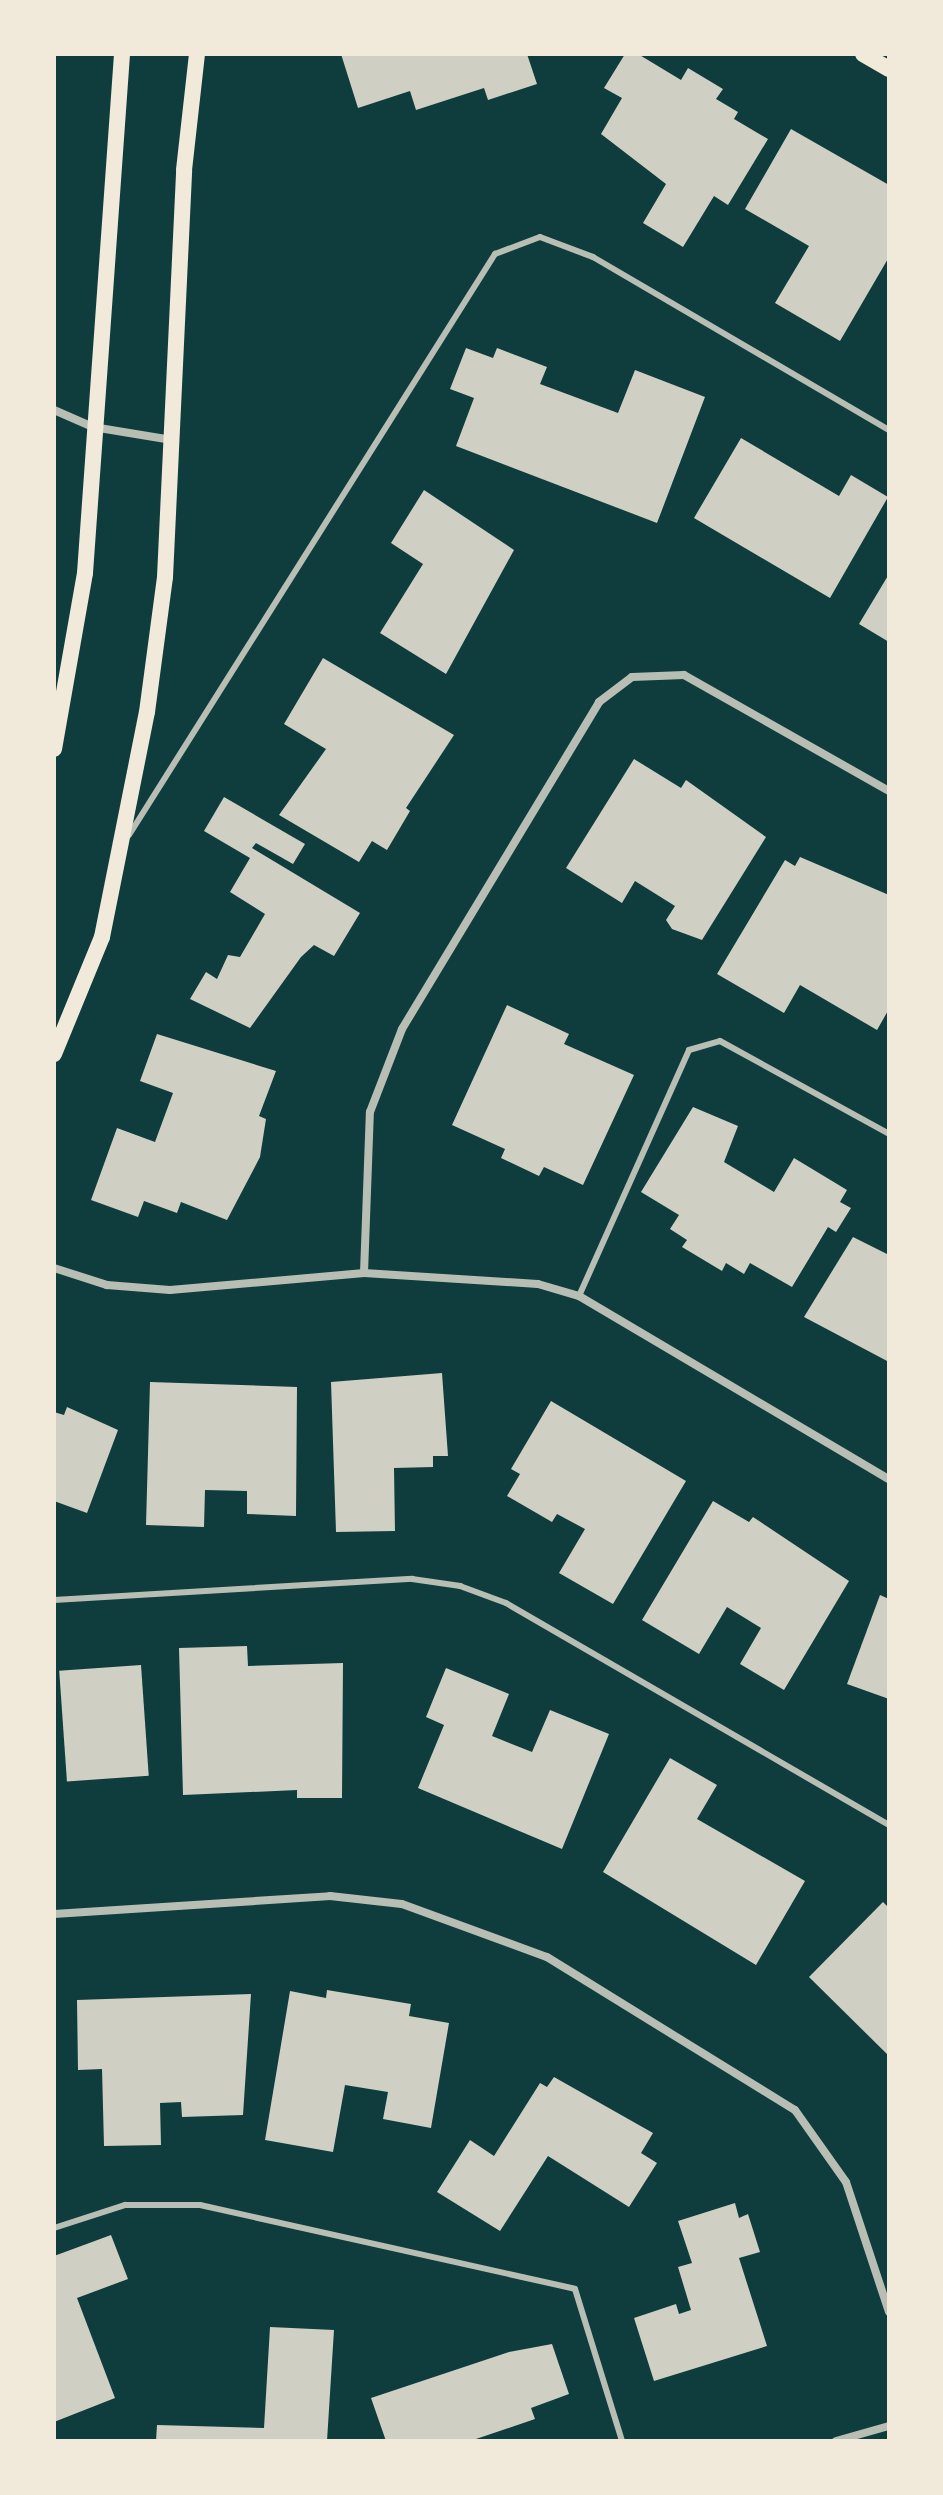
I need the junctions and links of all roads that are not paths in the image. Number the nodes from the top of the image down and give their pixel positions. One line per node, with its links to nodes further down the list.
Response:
1 (122, 54): 6 (main road)
2 (197, 54): 8 (main road)
3 (863, 54): 4 (main road)
4 (889, 69)
5 (54, 410): 6 (street)
6 (93, 427): 8 (street); 9 (main road)
7 (889, 430): 11 (lane)
8 (172, 440): 11 (main road)
9 (54, 749)
10 (889, 791): 15 (street)
11 (123, 845): 12 (main road)
12 (54, 1054)
13 (889, 1134): 16 (lane)
14 (54, 1268): 15 (street)
15 (364, 1273): 16 (street)
16 (579, 1296): 17 (street)
17 (889, 1479)
18 (54, 1600): 19 (lane)
19 (889, 1825)
20 (54, 1914): 22 (street)
21 (54, 2228): 24 (lane)
22 (889, 2312)
23 (889, 2426): 25 (street)
24 (622, 2441)
25 (836, 2441)

